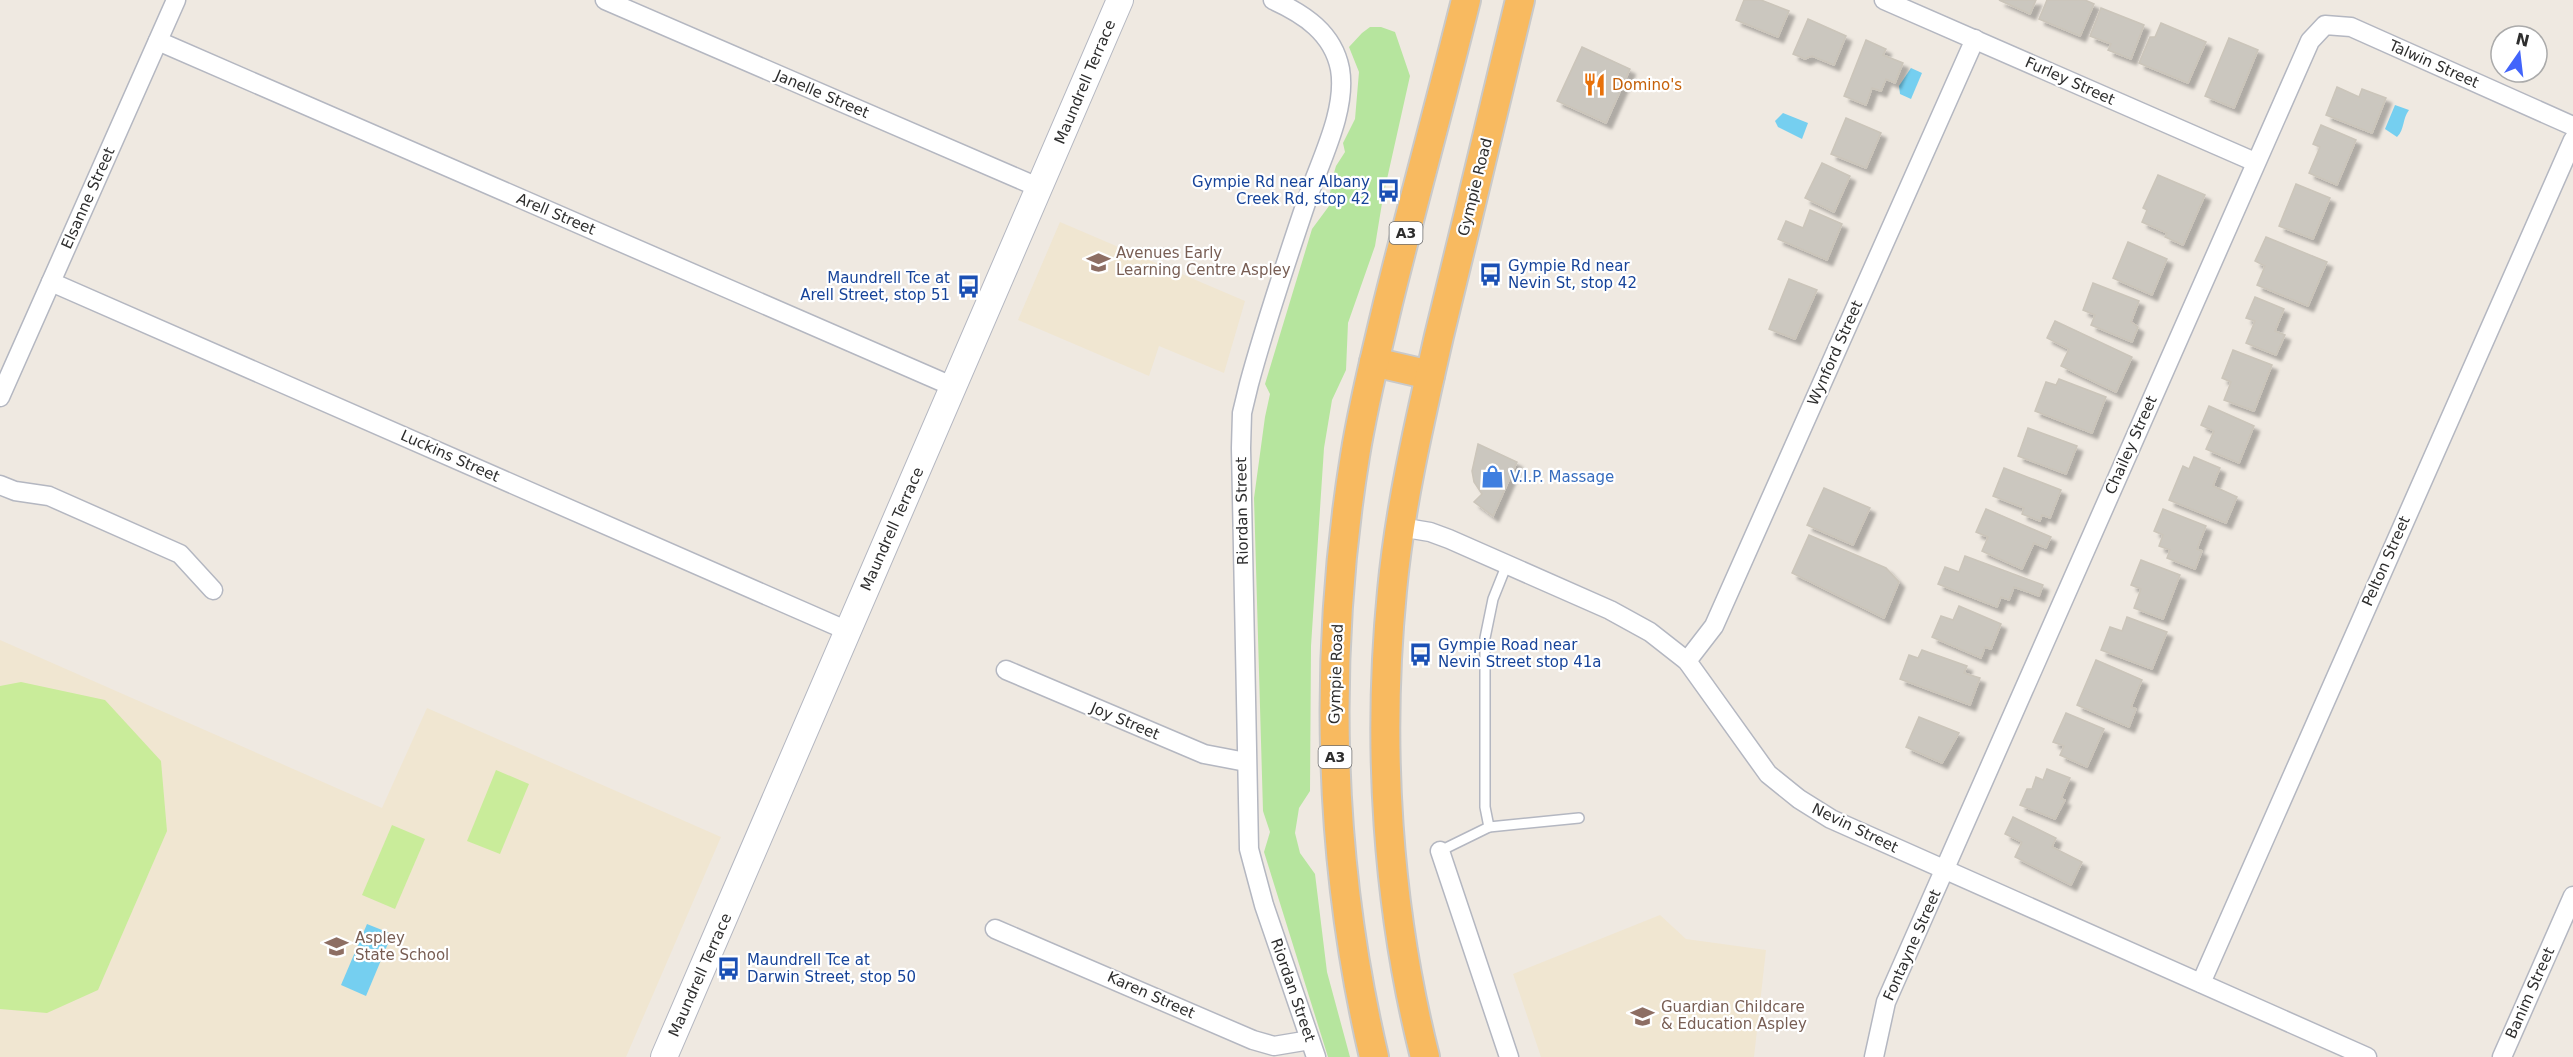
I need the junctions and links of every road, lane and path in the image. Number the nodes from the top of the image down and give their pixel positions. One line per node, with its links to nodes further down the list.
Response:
1 (176, 0): 10 (street, Elsanne Street)
2 (605, 0): 14 (street, Janelle Street)
3 (1120, 0): 14 (main road, Maundrell Terrace)
4 (1273, 0): 27 (street, Riordan Street)
5 (1466, 0): 16 (highway, Gympie Road / A3)
6 (1520, 0): 17 (highway, Gympie Road)
7 (1884, 0): 9 (street, Furley Street)
8 (2325, 25): 11 (street, Talwin Street); 13 (street, Chailey Street)
9 (1975, 39): 13 (street, Furley Street); 25 (street, Wynford Street)
10 (158, 41): 15 (street, Elsanne Street); 18 (street, Arell Street)
11 (2573, 126)
12 (2573, 140): 34 (street, Pelton Street)
13 (2255, 162): 31 (street, Chailey Street)
14 (1040, 188): 18 (main road, Maundrell Terrace)
15 (51, 282): 19 (street, Elsanne Street); 24 (street, Luckins Street)
16 (1374, 362): 17 (highway); 37 (highway, Gympie Road / A3)
17 (1430, 375): 21 (highway, Gympie Road)
18 (954, 387): 24 (main road, Maundrell Terrace)
19 (0, 397)
20 (0, 485): 23 (street)
21 (1400, 527): 22 (street, Nevin Street); 38 (highway, Gympie Road)
22 (1507, 564): 25 (street, Nevin Street); 29 (lane)
23 (213, 590)
24 (848, 631): 36 (main road, Maundrell Terrace)
25 (1687, 662): 31 (street, Nevin Street)
26 (1006, 670): 27 (street, Joy Street)
27 (1246, 762): 35 (street, Riordan Street)
28 (1579, 818): 29 (lane)
29 (1489, 827): 30 (lane)
30 (1440, 851): 39 (street)
31 (1945, 870): 34 (street, Nevin Street); 40 (street, Fontayne Street)
32 (2573, 896): 42 (street, Banim Street)
33 (994, 929): 35 (street, Karen Street)
34 (2201, 983): 41 (street, Nevin Street)
35 (1313, 1049)
36 (664, 1057)
37 (1374, 1057)
38 (1425, 1057)
39 (1509, 1057)
40 (1874, 1057)
41 (2367, 1057)
42 (2502, 1057)

